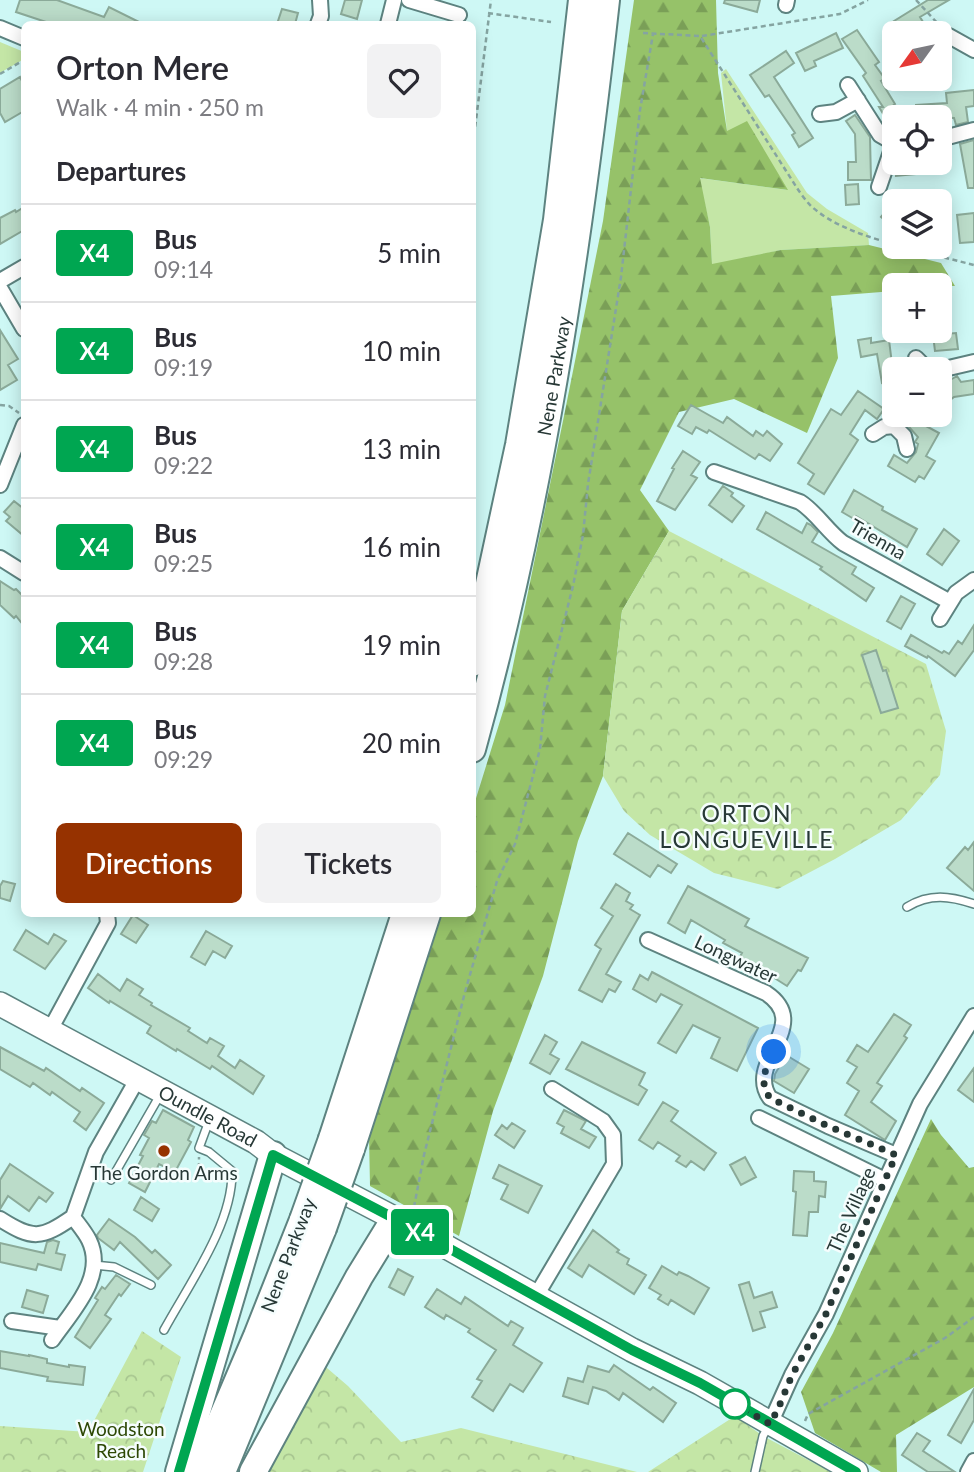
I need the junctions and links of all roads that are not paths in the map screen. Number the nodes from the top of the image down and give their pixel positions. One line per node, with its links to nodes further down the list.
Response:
1 (320, 0): 8 (street)
2 (394, 0): 9 (street)
3 (408, 0): 7 (street)
4 (582, 0): 41 (highway, Nene Parkway)
5 (606, 0): 14 (highway, Nene Parkway)
6 (617, 0): 14 (highway)
7 (459, 15)
8 (319, 21)
9 (389, 21)
10 (0, 27): 11 (street)
11 (21, 37)
12 (952, 38): 13 (street)
13 (974, 50)
14 (596, 85): 42 (highway, Nene Parkway)
15 (848, 85): 16 (street)
16 (858, 100): 17 (street); 19 (street)
17 (820, 114)
18 (974, 130): 20 (street)
19 (882, 136)
20 (952, 136)
21 (883, 175): 22 (street)
22 (879, 187)
23 (21, 269): 24 (street)
24 (0, 281)
25 (0, 288): 26 (street)
26 (21, 324)
27 (974, 362): 28 (street)
28 (952, 367)
29 (884, 427): 32 (street)
30 (900, 427): 33 (street)
31 (21, 428): 35 (street)
32 (873, 434)
33 (907, 449)
34 (714, 472): 39 (street, Trienna)
35 (0, 485)
36 (0, 558): 37 (street)
37 (21, 571)
38 (974, 580): 39 (street)
39 (950, 602): 40 (street)
40 (940, 619)
41 (476, 644)
42 (476, 735)
43 (974, 904): 44 (lane)
44 (907, 907)
45 (107, 917): 51 (street)
46 (404, 917): 57 (highway, Nene Parkway)
47 (426, 917): 57 (highway, Nene Parkway)
48 (648, 940): 59 (street, Longwater)
49 (0, 1004): 51 (main road, Oundle Road)
50 (974, 1016): 59 (street, The Village)
51 (50, 1030): 52 (main road, Oundle Road)
52 (138, 1078): 54 (main road, Oundle Road); 63 (street)
53 (552, 1089): 68 (street)
54 (162, 1091): 55 (main road, Oundle Road); 60 (lane)
55 (210, 1117): 58 (main road, Oundle Road); 70 (lane)
56 (759, 1118): 61 (street)
57 (341, 1144): 65 (highway, Nene Parkway, bridge)
58 (273, 1155): 62 (main road, Oundle Road); 73 (highway)
59 (896, 1155): 61 (street, The Village)
60 (111, 1180)
61 (885, 1180): 71 (street, The Village)
62 (404, 1213): 68 (main road, Oundle Road); 76 (highway)
63 (73, 1217): 64 (street); 66 (street)
64 (0, 1219)
65 (313, 1224): 74 (highway, Nene Parkway); 75 (highway, Nene Parkway)
66 (94, 1265): 67 (lane); 69 (street)
67 (151, 1285)
68 (536, 1296): 71 (main road, Oundle Road)
69 (12, 1321)
70 (164, 1330)
71 (770, 1424): 77 (lane); 78 (main road, Oundle Road)
72 (974, 1461): 79 (street)
73 (179, 1472)
74 (199, 1472)
75 (222, 1472)
76 (253, 1472)
77 (755, 1472)
78 (856, 1472)
79 (968, 1472)

